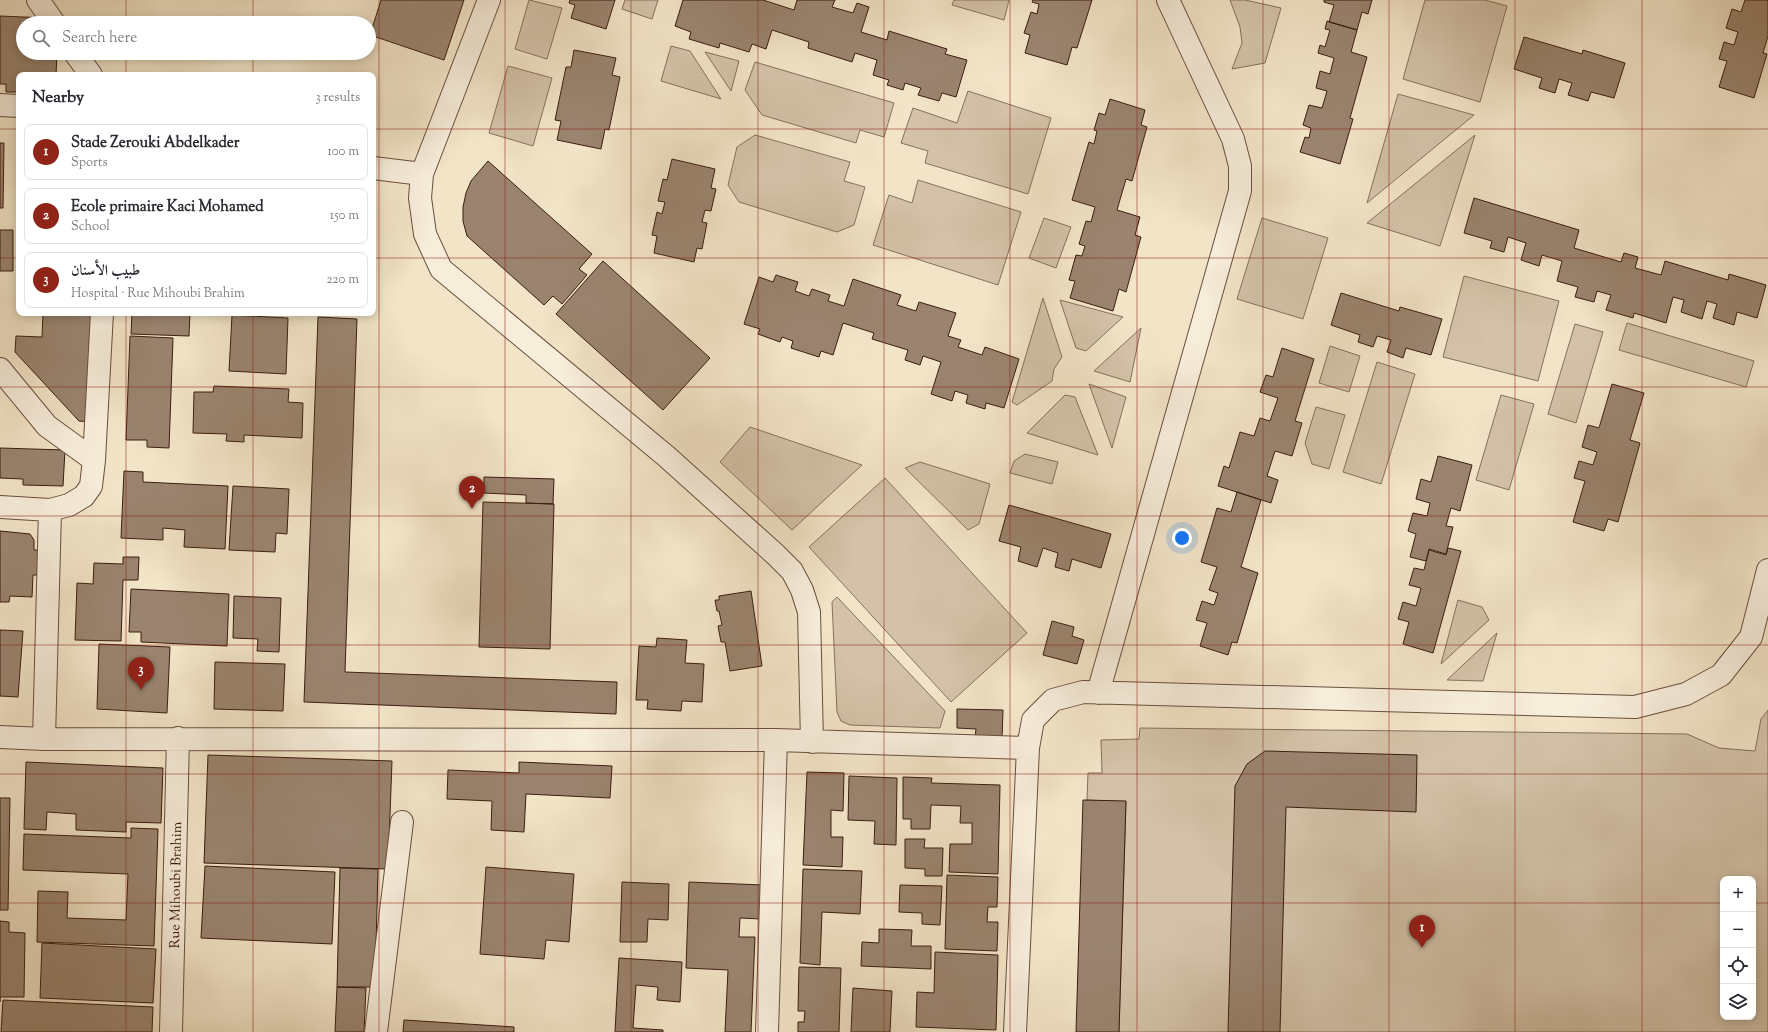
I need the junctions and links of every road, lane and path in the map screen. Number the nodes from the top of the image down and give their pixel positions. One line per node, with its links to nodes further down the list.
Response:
1 (38, 0): 4 (street)
2 (489, 0): 10 (street)
3 (1168, 0): 17 (street)
4 (49, 16)
5 (80, 60): 6 (street)
6 (89, 72)
7 (0, 105): 8 (street)
8 (16, 106)
9 (376, 168): 10 (street)
10 (422, 174): 22 (street)
11 (102, 316): 13 (street)
12 (0, 369): 13 (street)
13 (94, 460): 15 (street)
14 (0, 507): 15 (street)
15 (50, 510): 20 (street)
16 (1768, 570): 17 (street)
17 (1098, 693): 23 (street)
18 (0, 737): 20 (street)
19 (178, 738): 20 (street); 21 (street); 25 (street, Rue Mihoubi Brahim)
20 (44, 739)
21 (776, 740): 22 (street); 27 (street)
22 (812, 742): 23 (street)
23 (1028, 748): 28 (street)
24 (402, 822): 26 (street)
25 (172, 1032)
26 (376, 1032)
27 (767, 1032)
28 (1016, 1032)

